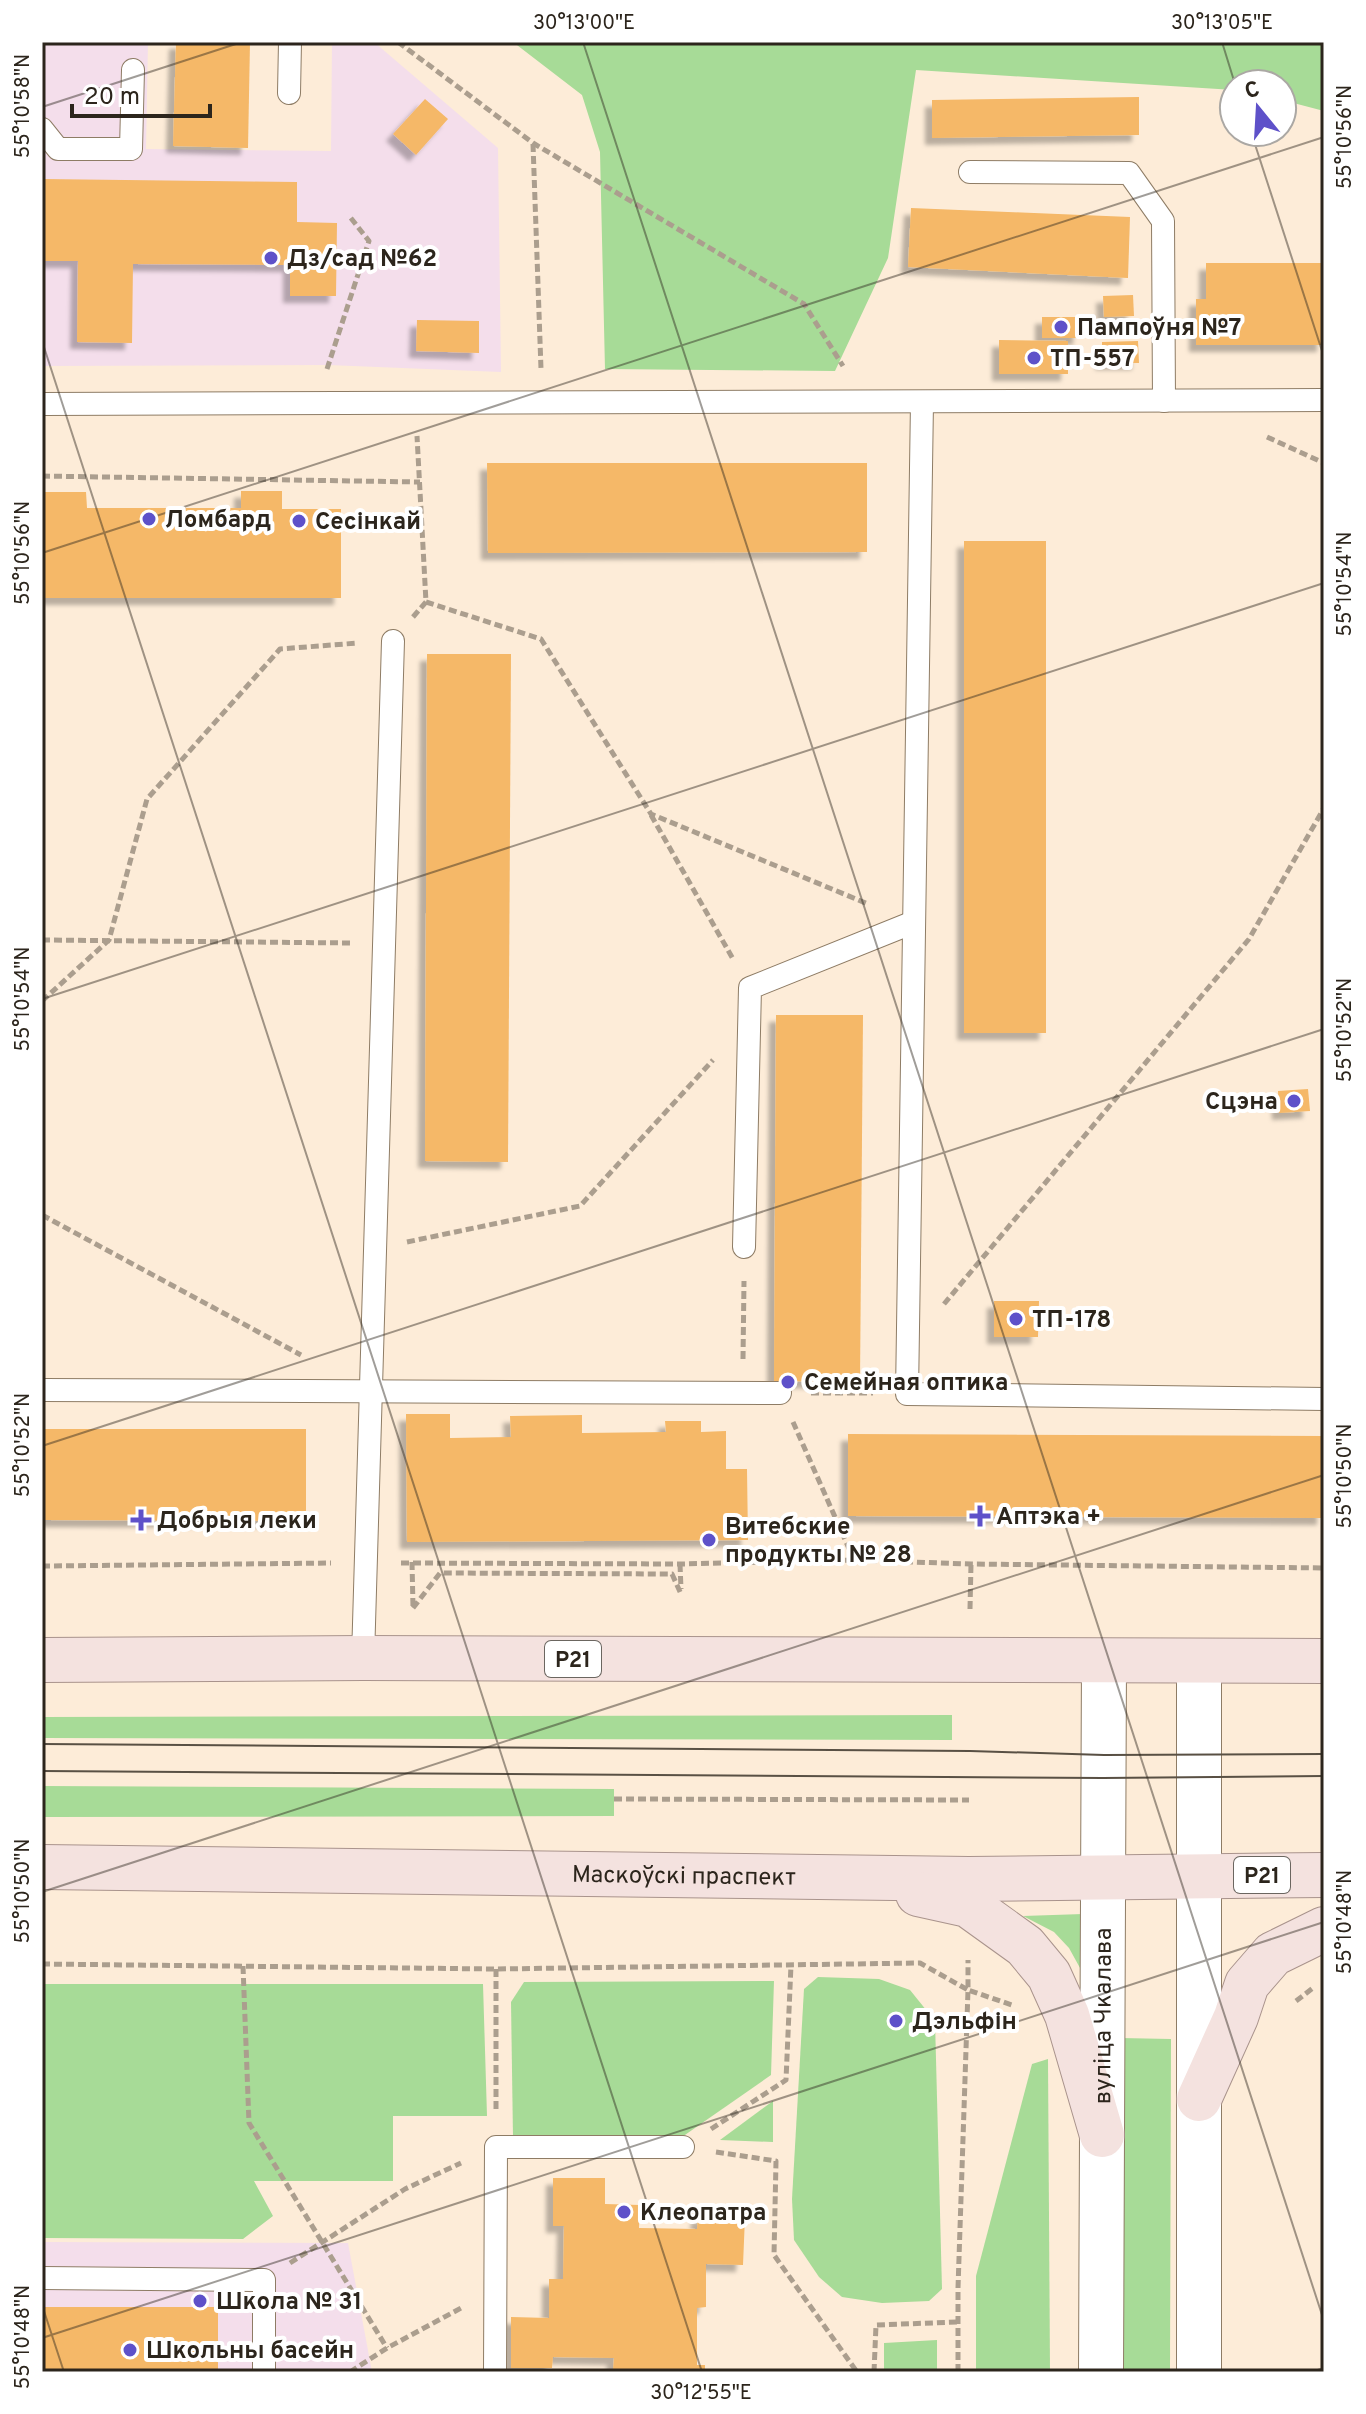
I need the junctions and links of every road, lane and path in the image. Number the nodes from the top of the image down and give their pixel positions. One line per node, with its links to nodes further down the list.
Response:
1 (290, 42): 4 (lane)
2 (398, 42): 6 (path)
3 (133, 70): 5 (lane)
4 (289, 93)
5 (42, 129)
6 (533, 143): 9 (path); 13 (path)
7 (970, 172): 12 (lane)
8 (350, 217): 10 (path)
9 (541, 369)
10 (326, 374)
11 (1324, 400): 12 (lane)
12 (1164, 401): 14 (lane)
13 (862, 402): 14 (lane); 15 (lane)
14 (922, 402): 23 (lane)
15 (416, 403): 16 (lane); 18 (path)
16 (42, 404)
17 (42, 476): 18 (path)
18 (420, 482): 19 (path)
19 (426, 602): 20 (path); 22 (path)
20 (393, 641): 25 (path); 26 (lane)
21 (1324, 808): 33 (path)
22 (651, 814): 23 (path); 27 (path)
23 (914, 922): 27 (lane); 33 (lane)
24 (42, 940): 25 (path)
25 (109, 940): 26 (path); 28 (path)
26 (384, 944): 32 (lane)
27 (750, 988): 29 (lane)
28 (42, 1001)
29 (749, 1019): 31 (lane); 32 (path)
30 (42, 1215): 34 (path)
31 (744, 1247): 37 (path)
32 (375, 1249): 36 (lane)
33 (907, 1348): 39 (lane)
34 (306, 1358)
35 (42, 1390): 36 (lane)
36 (371, 1391): 37 (lane); 43 (lane)
37 (743, 1392): 38 (lane)
38 (780, 1393): 39 (path); 41 (path)
39 (898, 1393): 40 (lane)
40 (1324, 1399)
41 (854, 1560): 44 (path); 45 (path)
42 (412, 1562): 43 (path); 44 (path); 44 (path)
43 (365, 1563): 46 (path); 49 (lane)
44 (680, 1564)
45 (971, 1564): 47 (path); 48 (path)
46 (42, 1566)
47 (1324, 1568)
48 (970, 1609)
49 (363, 1658): 50 (main road, Р21); 51 (main road, Р21)
50 (42, 1660)
51 (1104, 1661): 53 (main road, Р21); 60 (main road, вуліца Чкалава)
52 (1324, 1661): 53 (main road, Р21)
53 (1199, 1662): 57 (main road)
54 (614, 1799): 55 (path)
55 (969, 1800)
56 (42, 1867): 59 (main road, Маскоўскі праспект / Р21)
57 (1199, 1875): 58 (main road, Маскоўскі праспект / Р21); 60 (main road, Маскоўскі праспект / Р21); 69 (main road)
58 (1324, 1875)
59 (842, 1877): 60 (main road, Маскоўскі праспект / Р21); 70 (main road)
60 (1103, 1877): 70 (main road, вуліца Чкалава)
61 (1324, 1929): 69 (main road)
62 (969, 1959): 67 (path)
63 (42, 1964): 65 (path)
64 (791, 1965): 66 (path); 67 (path); 72 (path)
65 (243, 1966): 66 (path); 73 (path)
66 (496, 1969): 71 (path)
67 (968, 1990): 68 (path); 77 (path)
68 (1025, 2009)
69 (1199, 2099): 86 (main road)
70 (1102, 2135): 85 (main road, вуліца Чкалава)
71 (496, 2147): 72 (lane); 73 (path); 76 (lane)
72 (683, 2147): 82 (path)
73 (322, 2242): 75 (path); 78 (path)
74 (42, 2278): 75 (lane)
75 (264, 2280): 79 (lane)
76 (495, 2289): 78 (path); 81 (lane)
77 (957, 2322): 83 (path); 84 (path)
78 (387, 2348): 80 (path)
79 (264, 2372)
80 (350, 2372)
81 (495, 2372)
82 (857, 2372)
83 (874, 2372)
84 (958, 2372)
85 (1101, 2372)
86 (1199, 2372)

